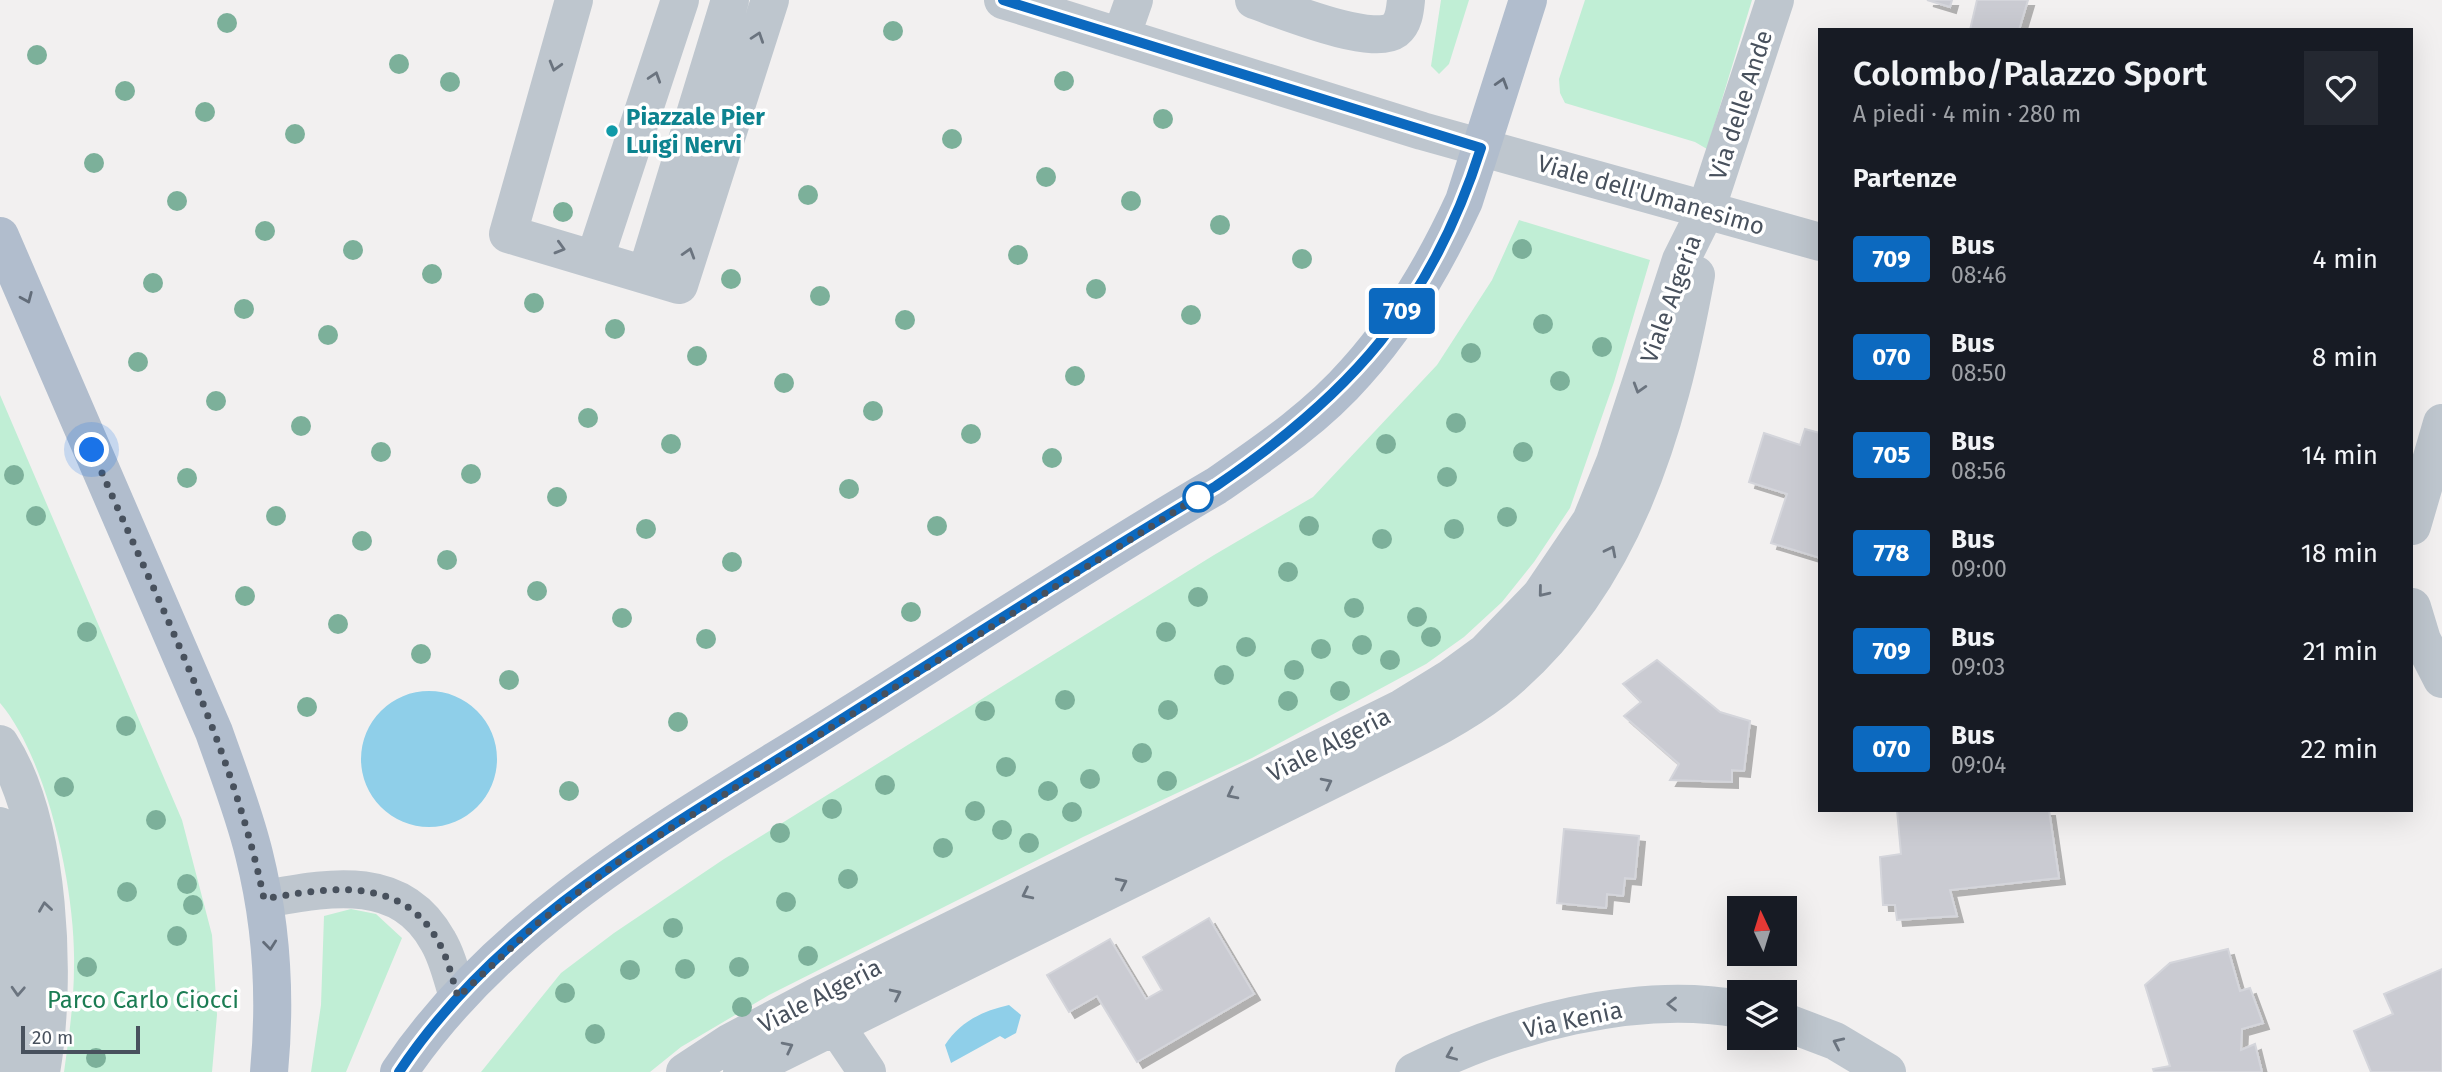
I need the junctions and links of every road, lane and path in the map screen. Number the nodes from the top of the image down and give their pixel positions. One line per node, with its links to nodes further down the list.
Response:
1 (574, 0): 16 (street, one-way to 16)
2 (680, 0): 16 (street, one-way to 2)
3 (730, 0): 17 (street)
4 (770, 0): 17 (street, one-way to 4)
5 (1003, 0): 11 (street)
6 (1134, 0): 11 (street)
7 (1254, 0): 8 (street)
8 (1406, 0)
9 (1528, 0): 12 (main road, one-way to 9)
10 (1775, 0): 13 (street, Via delle Ande)
11 (1121, 37): 12 (street)
12 (1481, 148): 13 (street, Viale dell'Umanesimo); 27 (main road)
13 (1706, 210): 15 (street, Viale dell'Umanesimo); 29 (street, Viale Algeria)
14 (0, 236): 25 (main road, one-way to 25)
15 (1818, 241)
16 (595, 258): 17 (street)
17 (646, 275)
18 (2413, 410): 19 (street)
19 (2442, 421): 20 (street)
20 (2413, 523)
21 (2413, 610): 22 (street)
22 (2442, 679)
23 (0, 744): 26 (street, one-way to 23)
24 (0, 827): 26 (street)
25 (264, 899): 27 (street); 33 (main road, one-way to 33)
26 (34, 947): 31 (street, one-way to 31); 32 (street)
27 (458, 997): 34 (main road)
28 (1727, 1008): 38 (street, Via Kenia, one-way to 38)
29 (825, 1010): 35 (street, Viale Algeria); 36 (street, Viale Algeria, one-way to 29); 37 (street)
30 (1797, 1027): 39 (street, one-way to 30)
31 (9, 1072)
32 (41, 1072)
33 (269, 1072)
34 (399, 1072)
35 (685, 1072)
36 (742, 1072)
37 (867, 1072)
38 (1414, 1072)
39 (1887, 1072)

